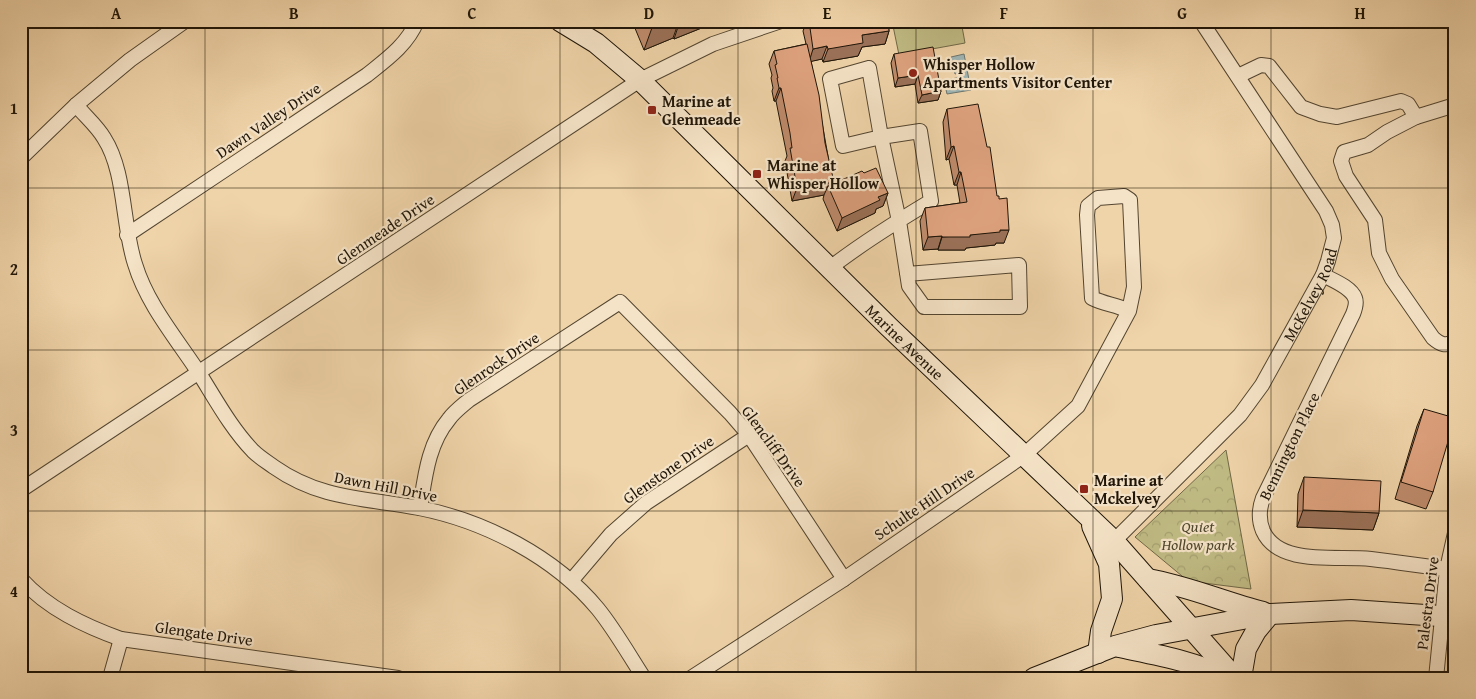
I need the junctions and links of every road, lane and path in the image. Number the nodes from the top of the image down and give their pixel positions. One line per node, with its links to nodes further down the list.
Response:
1 (185, 21): 8 (street)
2 (417, 21): 14 (street, Dawn Valley Drive)
3 (560, 21): 7 (main road, Marine Avenue)
4 (781, 21): 7 (street, Glenmeade Drive)
5 (1201, 21): 6 (street, McKelvey Road)
6 (1238, 76): 10 (street); 17 (street, McKelvey Road)
7 (640, 80): 15 (main road, Marine Avenue); 21 (street, Glenmeade Drive)
8 (76, 105): 12 (street); 14 (street, Dawn Hill Drive)
9 (1455, 105): 10 (street)
10 (1416, 116): 20 (street)
11 (881, 137): 11 (street); 13 (street); 13 (street)
12 (21, 158)
13 (898, 221): 15 (street); 16 (street)
14 (127, 235): 21 (street, Dawn Hill Drive)
15 (830, 268): 23 (main road, Marine Avenue)
16 (907, 274): 16 (street)
17 (1322, 275): 28 (street, McKelvey Road); 29 (street, Bennington Place)
18 (620, 302): 22 (street, Glencliff Drive); 25 (street, Glenrock Drive)
19 (1129, 311): 19 (street, Schulte Hill Drive); 23 (street, Schulte Hill Drive)
20 (1455, 342)
21 (199, 373): 24 (street, Glenmeade Drive); 25 (street, Dawn Hill Drive)
22 (749, 435): 30 (street, Glencliff Drive); 33 (street, Glenstone Drive)
23 (1023, 456): 26 (main road, Marine Avenue); 30 (street, Schulte Hill Drive)
24 (21, 490)
25 (420, 508): 33 (street, Dawn Hill Drive)
26 (1088, 517): 28 (main road, Marine Avenue); 38 (main road)
27 (1455, 533): 29 (street, Palestra Drive)
28 (1114, 541): 31 (main road, Marine Avenue)
29 (1451, 569): 35 (street, Palestra Drive)
30 (844, 579): 42 (street, Schulte Hill Drive)
31 (1148, 579): 34 (main road); 36 (main road, Marine Avenue)
32 (21, 580): 37 (street, Glengate Drive)
33 (571, 581): 41 (street, Dawn Hill Drive)
34 (1270, 614): 35 (main road); 36 (main road); 46 (main road)
35 (1449, 616): 47 (street, Palestra Drive)
36 (1192, 627): 38 (main road); 45 (main road, Marine Avenue)
37 (121, 639): 39 (street); 40 (street, Glengate Drive)
38 (1106, 650): 43 (main road); 44 (main road)
39 (110, 678)
40 (398, 678)
41 (644, 678)
42 (691, 678)
43 (1034, 678)
44 (1228, 678)
45 (1235, 678)
46 (1241, 678)
47 (1436, 678)

